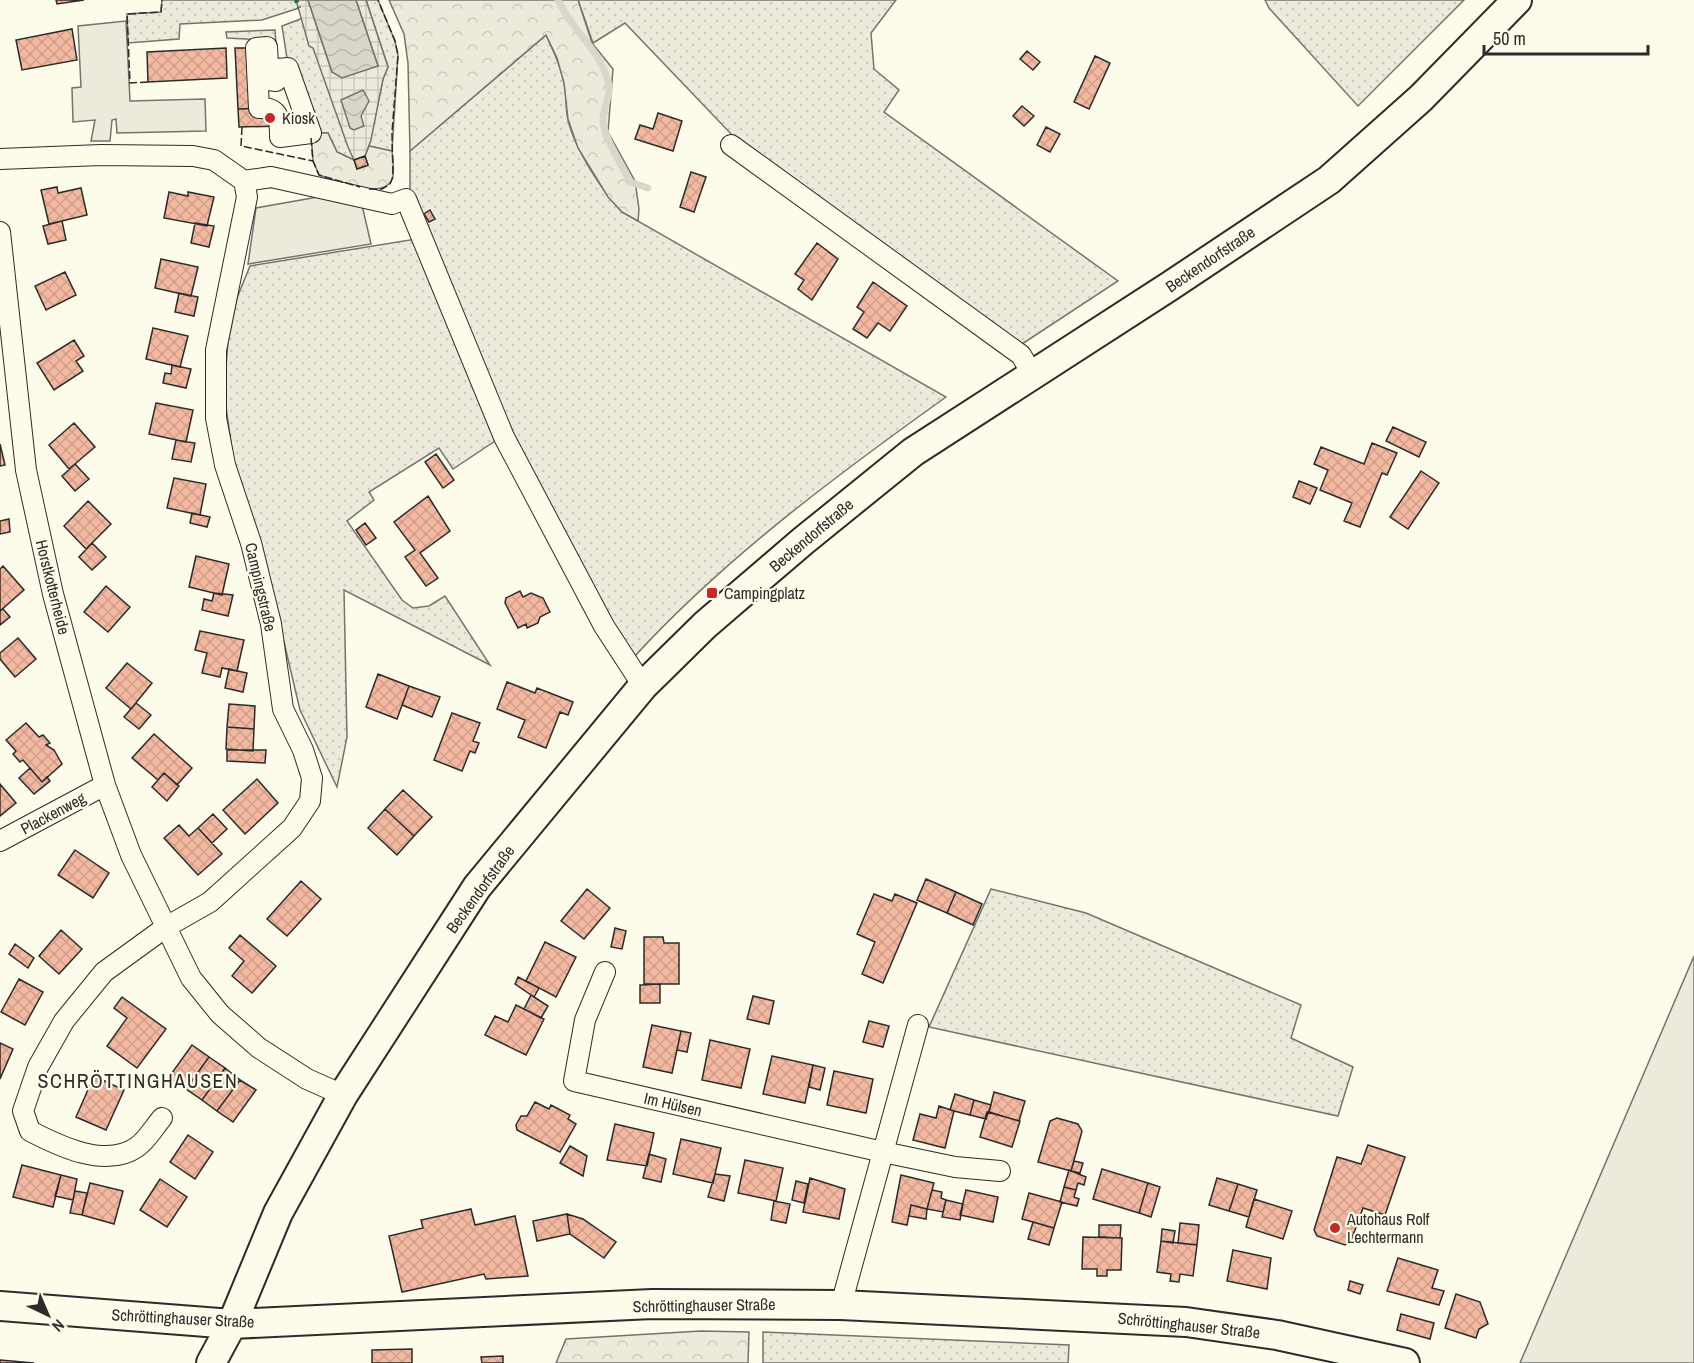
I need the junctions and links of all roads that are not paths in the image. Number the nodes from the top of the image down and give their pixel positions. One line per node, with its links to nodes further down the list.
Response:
1 (1517, 0): 7 (street, Beckendorfstraße)
2 (311, 133): 2 (street)
3 (731, 146): 7 (street)
4 (0, 159): 5 (street)
5 (244, 181): 8 (street); 11 (street, Campingstraße)
6 (0, 232): 9 (street, Horstkotterheide)
7 (1032, 374): 8 (street, Beckendorfstraße)
8 (643, 686): 14 (street, Beckendorfstraße)
9 (105, 785): 10 (street, Plackenweg); 11 (street, Horstkotterheide)
10 (0, 841)
11 (166, 927): 14 (street, Horstkotterheide); 15 (street)
12 (605, 972): 16 (street, Im Hülsen)
13 (918, 1025): 16 (street)
14 (343, 1095): 20 (street, Beckendorfstraße)
15 (162, 1118)
16 (883, 1152): 17 (street, Im Hülsen); 18 (street)
17 (1000, 1171)
18 (841, 1305): 20 (street, Schröttinghauser Straße); 22 (street, Schröttinghauser Straße)
19 (0, 1306): 20 (street, Schröttinghauser Straße)
20 (232, 1324): 21 (street, Beckendorfstraße)
21 (211, 1363)
22 (1405, 1363)

